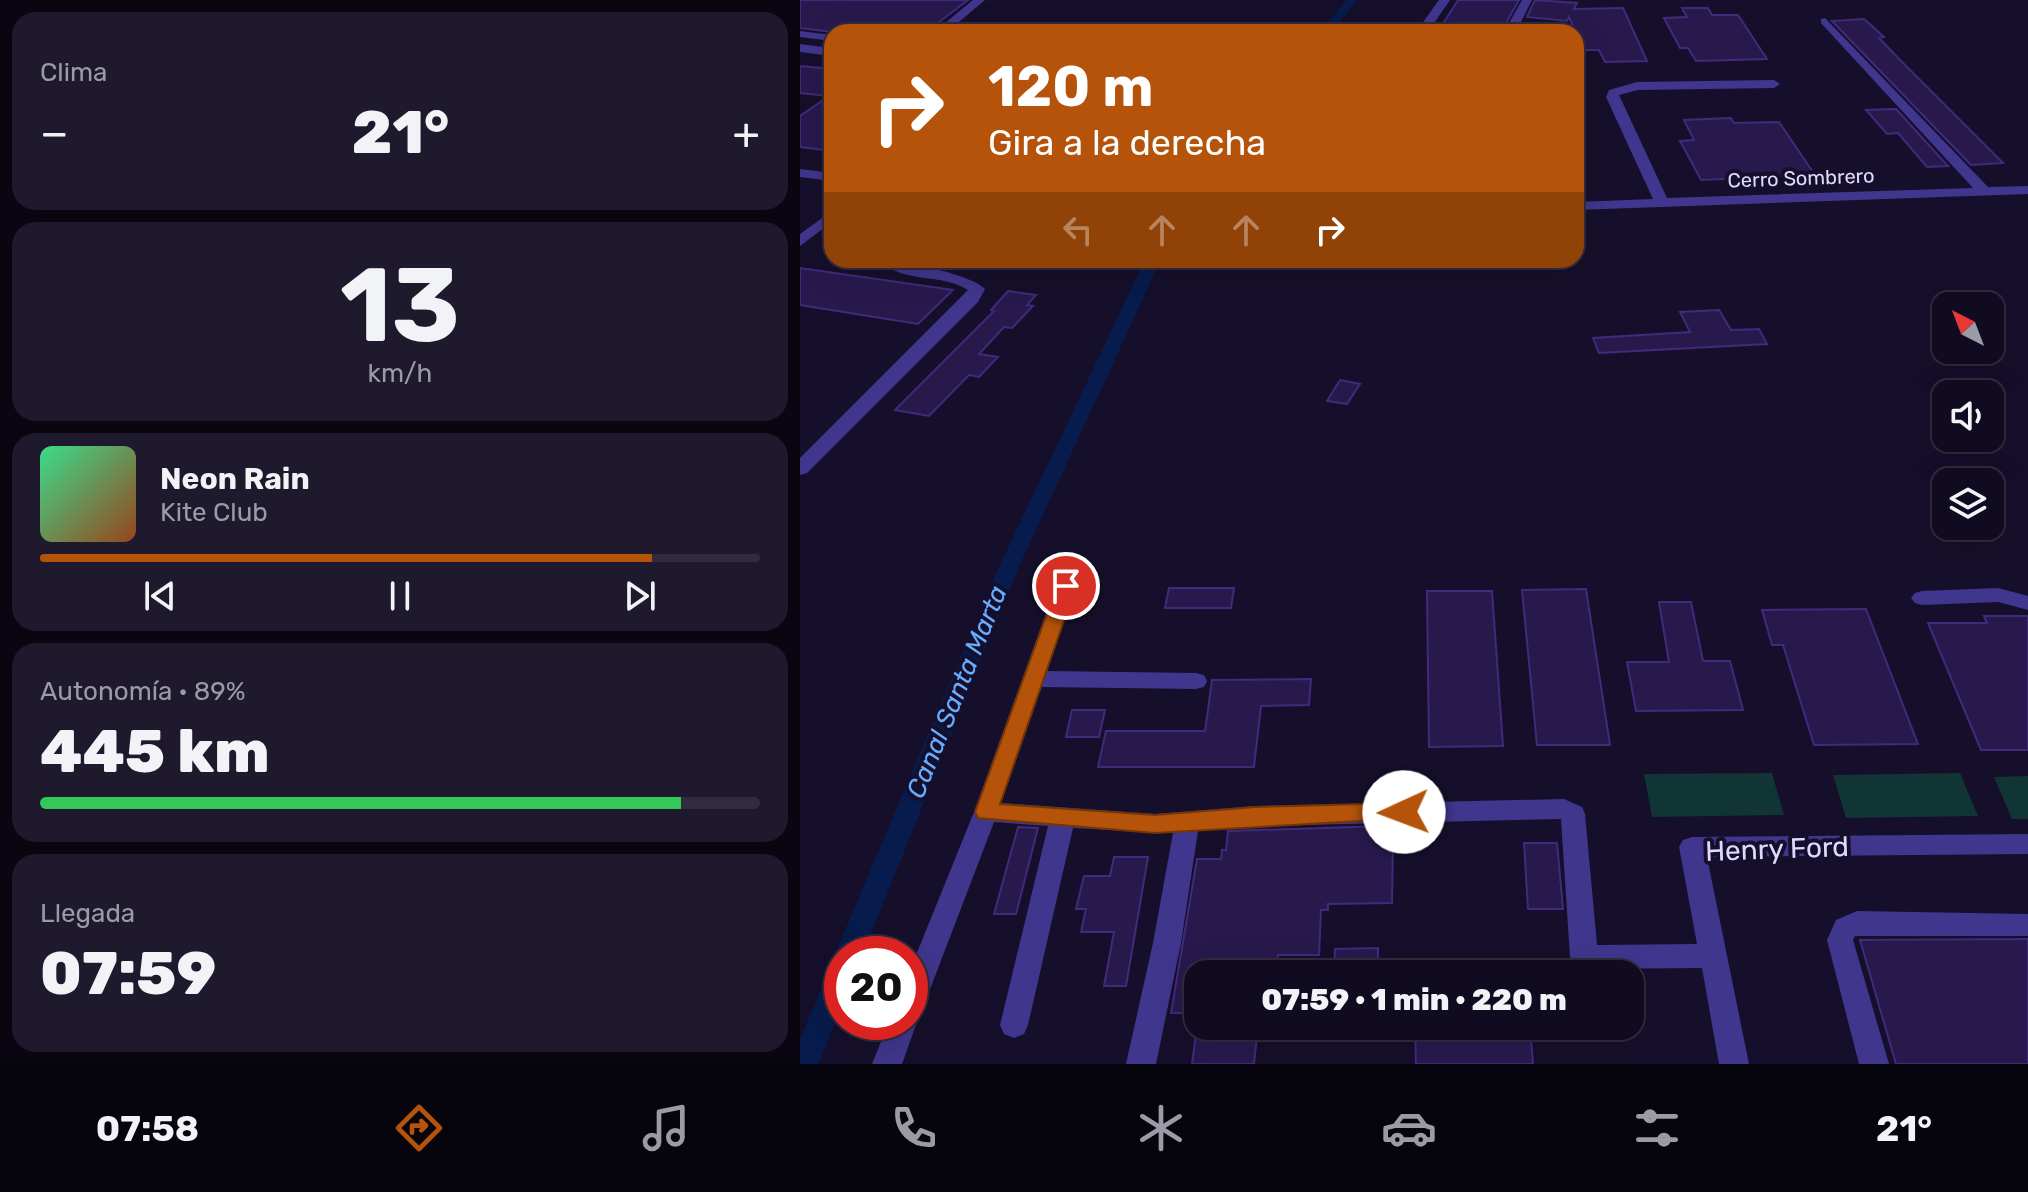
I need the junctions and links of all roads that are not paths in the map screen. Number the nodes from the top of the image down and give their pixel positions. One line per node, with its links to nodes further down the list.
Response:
1 (980, 0): 5 (street)
2 (1445, 0): 6 (street)
3 (1527, 0): 7 (street)
4 (1825, 21): 16 (street)
5 (950, 24)
6 (1428, 24)
7 (1514, 24)
8 (800, 34): 9 (street)
9 (824, 37)
10 (806, 49): 11 (street)
11 (800, 58)
12 (1774, 84): 17 (street)
13 (800, 173): 14 (street)
14 (824, 176)
15 (2028, 190): 16 (street, Cerro Sombrero)
16 (1985, 192): 17 (street, Cerro Sombrero)
17 (1662, 203): 18 (street, Cerro Sombrero)
18 (1584, 206)
19 (824, 222): 20 (street)
20 (800, 241)
21 (899, 268): 22 (street)
22 (800, 469)
23 (1066, 586): 26 (street)
24 (1922, 598): 25 (street)
25 (2028, 603)
26 (1033, 679): 27 (street); 28 (street)
27 (1196, 681)
28 (986, 812): 29 (street); 34 (street)
29 (1063, 817): 30 (street); 35 (street)
30 (1187, 823): 33 (street); 38 (street)
31 (2028, 844): 33 (street, Henry Ford)
32 (2028, 925): 40 (street)
33 (1714, 956): 39 (street, Henry Ford)
34 (928, 959)
35 (1014, 1025)
36 (896, 1040): 37 (street)
37 (887, 1064)
38 (1141, 1064)
39 (1734, 1064)
40 (1874, 1064)

